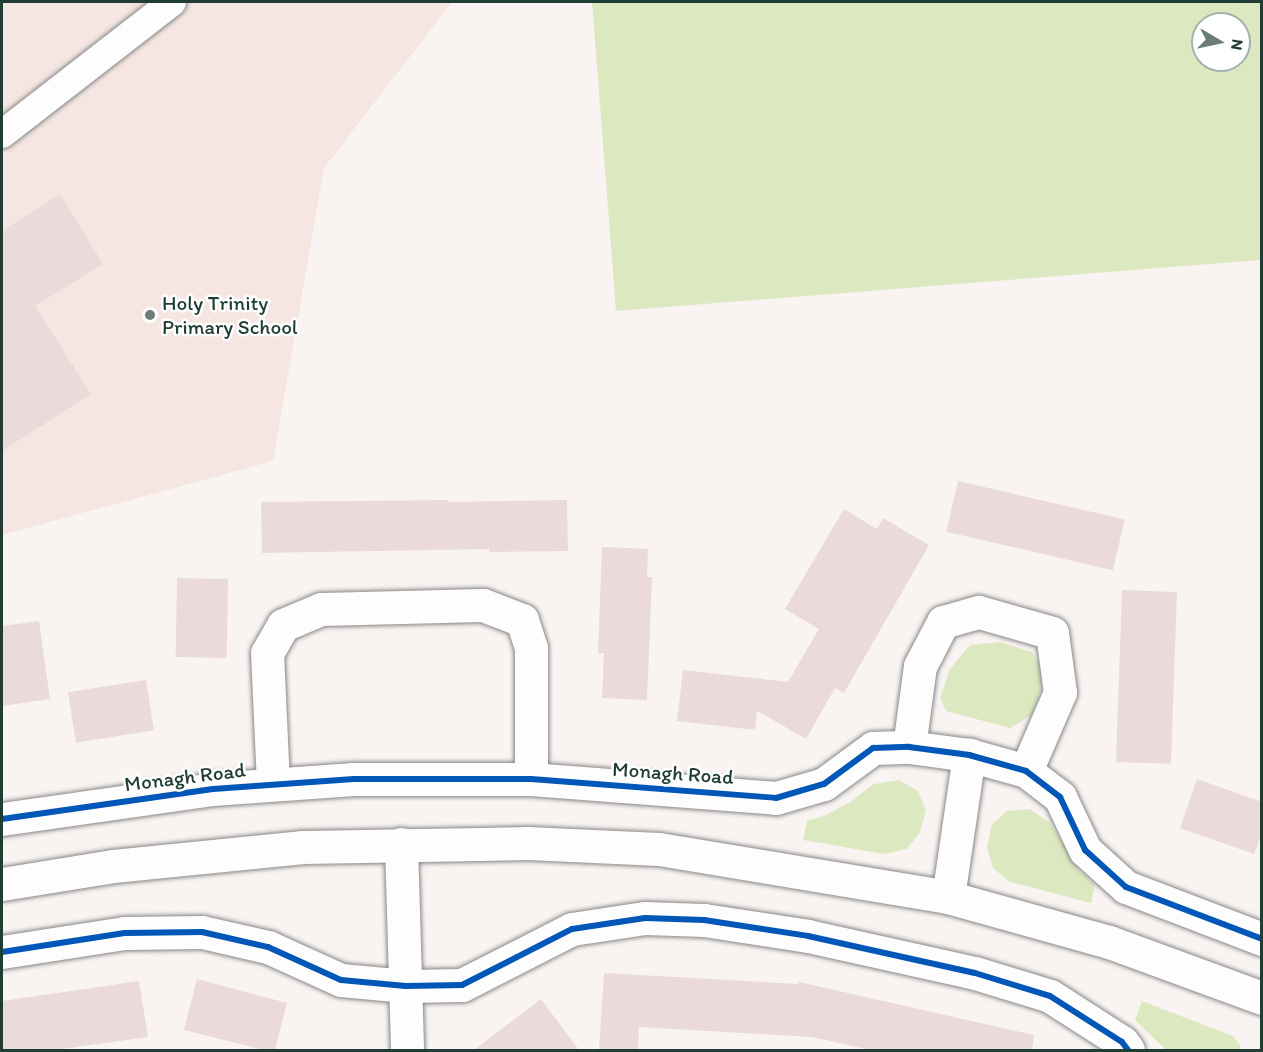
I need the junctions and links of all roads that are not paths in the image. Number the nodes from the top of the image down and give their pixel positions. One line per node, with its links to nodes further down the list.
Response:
1 (172, 2): 2 (lane)
2 (2, 134)
3 (909, 747): 4 (street, Monagh Road); 5 (street); 6 (street, Monagh Road)
4 (969, 755): 5 (street, Monagh Road); 11 (street)
5 (1026, 771): 12 (street, Monagh Road)
6 (531, 779): 7 (street, Monagh Road); 7 (street, Monagh Road)
7 (273, 784): 8 (street, Monagh Road)
8 (2, 819)
9 (401, 844): 10 (street); 11 (street); 14 (street)
10 (2, 884)
11 (948, 897): 15 (street)
12 (1262, 939)
13 (2, 952): 14 (street)
14 (406, 986): 16 (street); 17 (street)
15 (1262, 998)
16 (1123, 1048)
17 (407, 1050)

